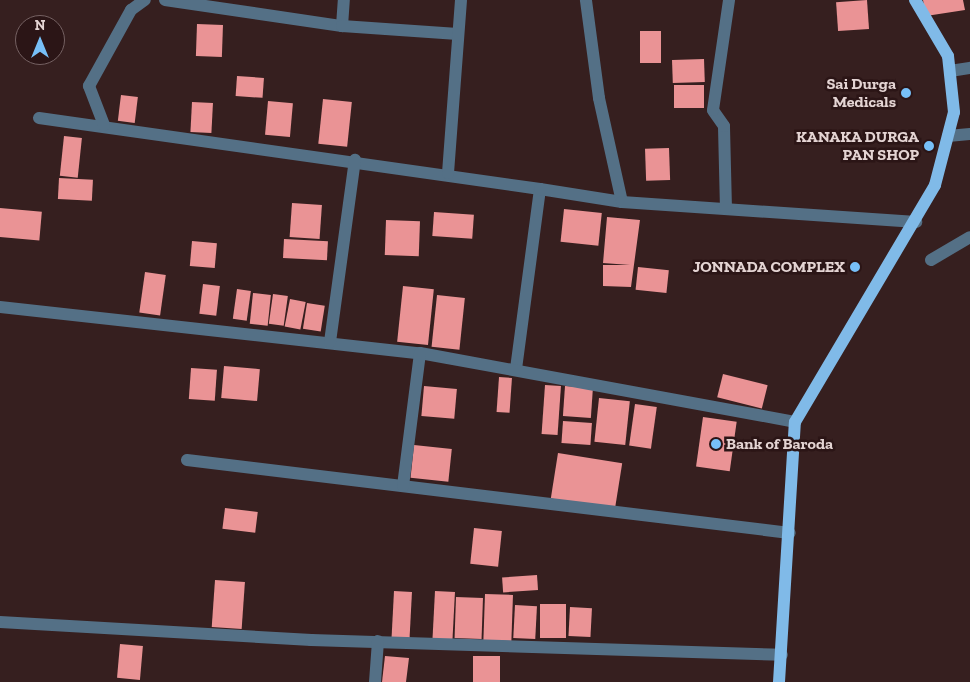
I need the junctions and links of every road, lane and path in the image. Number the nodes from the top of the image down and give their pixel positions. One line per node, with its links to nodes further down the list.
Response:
1 (145, 0): 13 (street)
2 (165, 0): 8 (street)
3 (344, 0): 8 (street)
4 (461, 0): 9 (street)
5 (586, 0): 19 (street)
6 (730, 0): 20 (street)
7 (915, 0): 11 (main road)
8 (342, 26): 9 (street)
9 (458, 34): 17 (street)
10 (970, 68): 11 (street)
11 (950, 71): 15 (main road)
12 (39, 118): 13 (street)
13 (104, 125): 16 (street)
14 (970, 134): 15 (street)
15 (948, 136): 21 (main road)
16 (355, 160): 17 (street); 25 (street)
17 (448, 173): 18 (street)
18 (540, 189): 19 (street); 27 (street)
19 (622, 202): 20 (street)
20 (726, 209): 21 (street)
21 (916, 222): 28 (main road)
22 (970, 237): 23 (street)
23 (931, 260)
24 (0, 307): 25 (street)
25 (330, 342): 26 (street)
26 (420, 353): 27 (street); 30 (street)
27 (516, 368): 28 (street)
28 (795, 422): 31 (main road)
29 (187, 460): 30 (street)
30 (403, 486): 31 (street)
31 (790, 532): 34 (main road)
32 (0, 622): 33 (street)
33 (378, 641): 34 (street); 35 (street)
34 (782, 655): 36 (main road)
35 (375, 682)
36 (780, 682)

